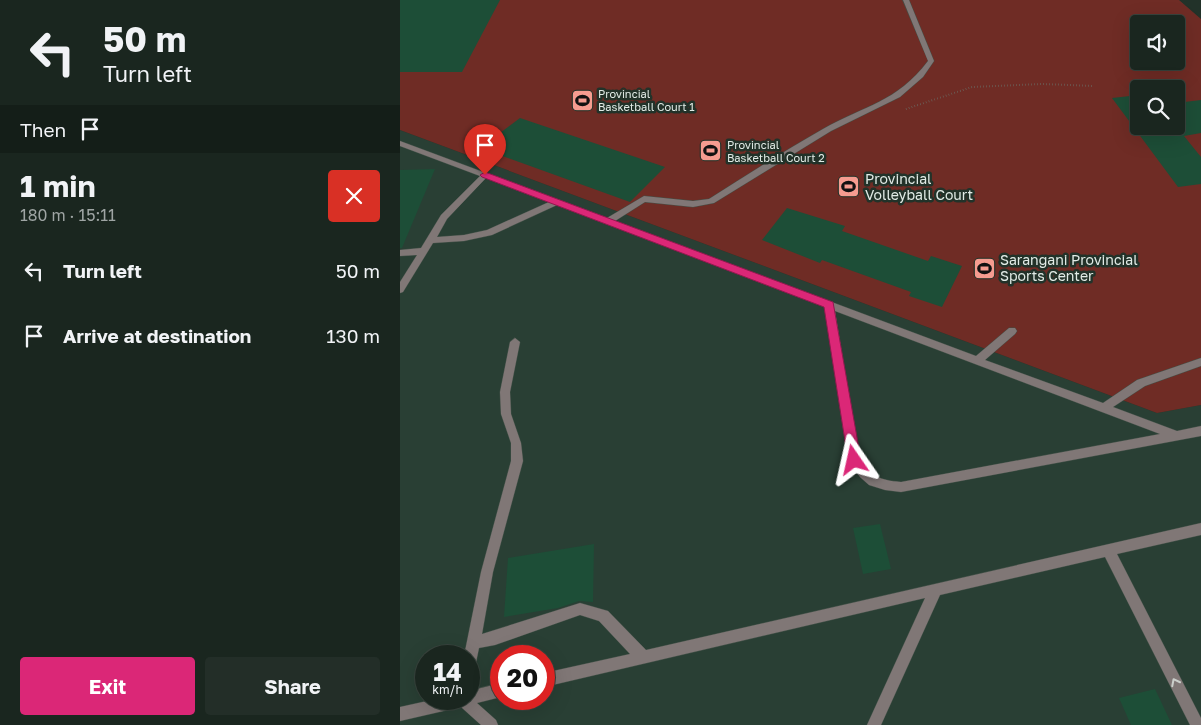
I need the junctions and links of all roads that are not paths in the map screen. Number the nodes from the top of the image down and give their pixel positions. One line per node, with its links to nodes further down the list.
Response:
1 (906, 0): 5 (lane)
2 (400, 143): 3 (lane)
3 (485, 175): 4 (lane); 6 (lane)
4 (556, 202): 5 (lane); 6 (lane)
5 (608, 221): 10 (lane)
6 (429, 240): 7 (lane)
7 (423, 251): 8 (lane); 9 (lane)
8 (400, 253)
9 (400, 290)
10 (829, 305): 13 (lane); 17 (lane)
11 (1012, 331): 13 (lane)
12 (515, 342): 21 (lane)
13 (977, 361): 15 (lane)
14 (1201, 362): 15 (lane)
15 (1104, 408): 17 (lane)
16 (1201, 431): 17 (lane)
17 (1177, 436)
18 (1201, 529): 19 (lane)
19 (1108, 550): 20 (lane); 29 (lane, one-way to 19)
20 (936, 590): 22 (lane); 28 (lane)
21 (473, 643): 22 (lane)
22 (643, 657): 23 (lane)
23 (555, 677)
24 (417, 710): 26 (lane)
25 (475, 710): 27 (lane)
26 (400, 714)
27 (491, 725)
28 (874, 725)
29 (1197, 725)

